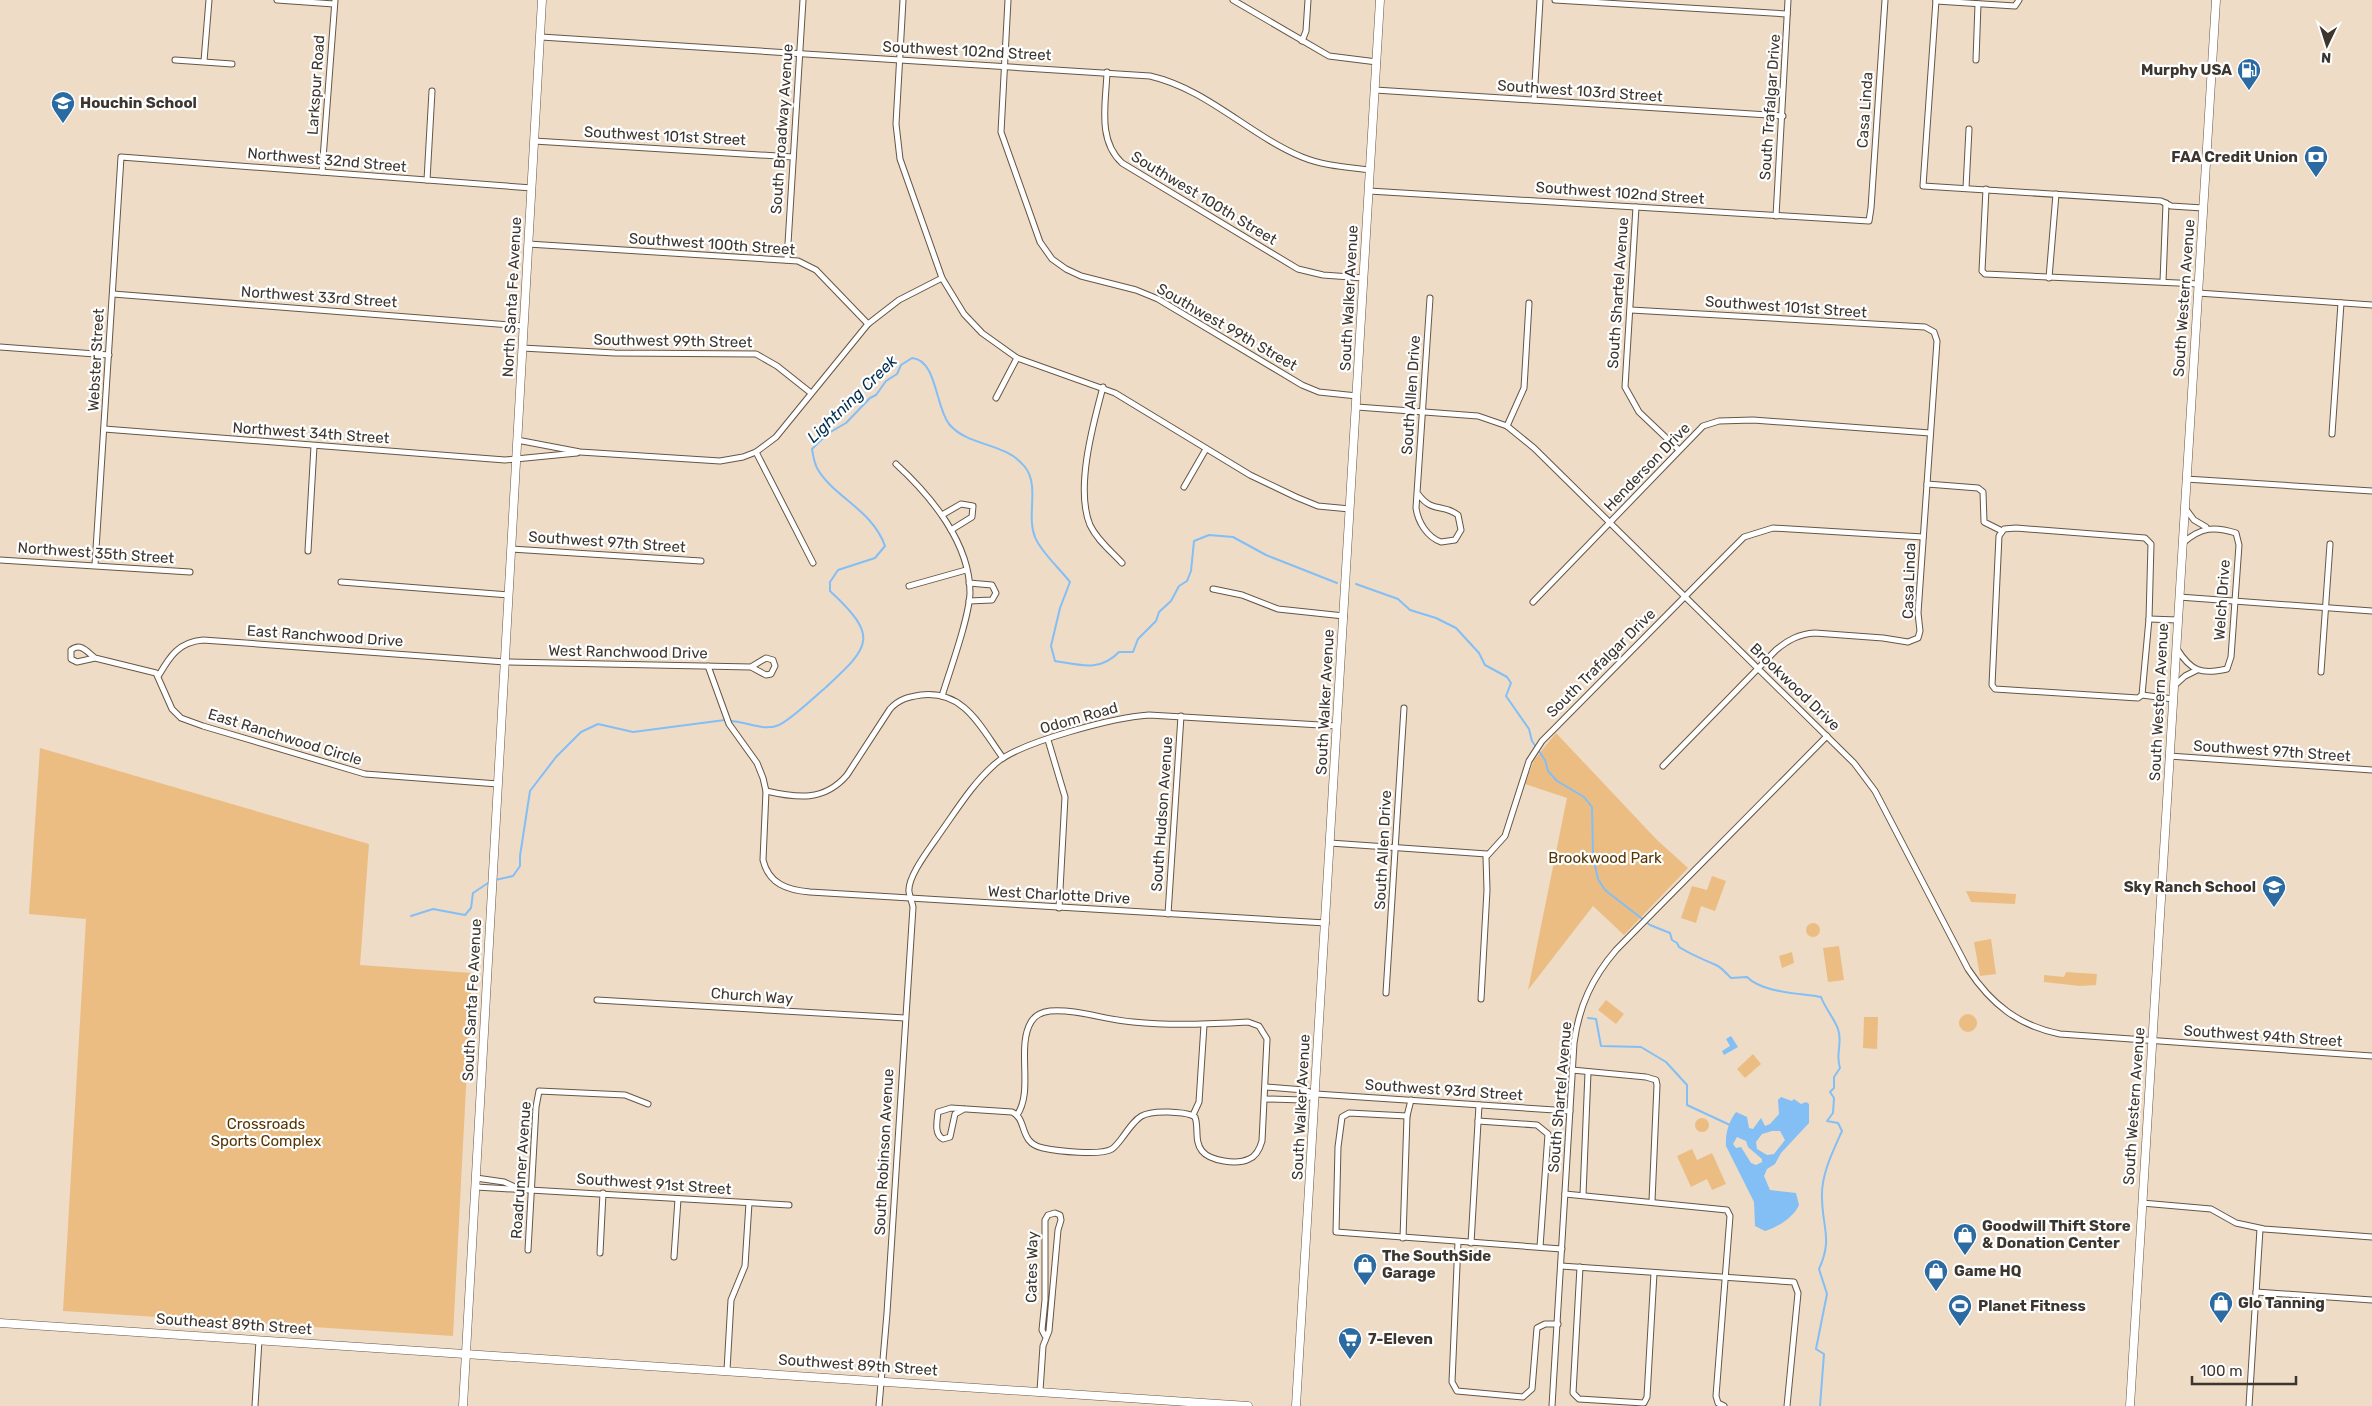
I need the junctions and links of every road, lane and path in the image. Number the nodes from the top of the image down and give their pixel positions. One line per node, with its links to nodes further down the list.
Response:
1 (209, 0): 26 (street)
2 (277, 0): 17 (street)
3 (542, 0): 20 (main road, North Santa Fe Avenue)
4 (803, 0): 22 (street, South Broadway Avenue)
5 (903, 0): 24 (street)
6 (1008, 0): 29 (street, Southwest 99th Street)
7 (1233, 0): 21 (street)
8 (1308, 0): 21 (street)
9 (1380, 0): 27 (main road, South Walker Avenue)
10 (1540, 0): 33 (street)
11 (1554, 0): 19 (street)
12 (1788, 0): 19 (street, South Trafalgar Drive)
13 (1885, 0): 51 (street, Casa Linda)
14 (1936, 0): 18 (street); 43 (street)
15 (2019, 0): 18 (street)
16 (2216, 0): 49 (main road, South Western Avenue)
17 (335, 2): 40 (street, Larkspur Road)
18 (1978, 4): 25 (street)
19 (1788, 14): 34 (street, South Trafalgar Drive)
20 (540, 37): 22 (street, Southwest 102nd Street); 36 (main road, North Santa Fe Avenue)
21 (1302, 41): 27 (street)
22 (800, 53): 24 (street, Southwest 102nd Street); 37 (street, South Broadway Avenue)
23 (175, 60): 26 (street)
24 (900, 60): 29 (street, Southwest 102nd Street); 54 (street)
25 (1976, 60)
26 (204, 61): 28 (street)
27 (1377, 62): 31 (main road, South Walker Avenue)
28 (232, 64)
29 (1003, 66): 30 (street, Southwest 102nd Street); 74 (street, Southwest 99th Street)
30 (1108, 72): 39 (street, Southwest 102nd Street); 55 (street, Southwest 100th Street)
31 (1375, 90): 33 (street, Southwest 103rd Street); 39 (main road, South Walker Avenue)
32 (432, 91): 41 (street)
33 (1534, 100): 34 (street, Southwest 103rd Street)
34 (1783, 116): 50 (street, South Trafalgar Drive)
35 (1969, 129): 43 (street)
36 (534, 141): 37 (street, Southwest 101st Street); 42 (main road, North Santa Fe Avenue)
37 (793, 157): 53 (street, South Broadway Avenue)
38 (121, 158): 40 (street, Northwest 32nd Street); 59 (street, Webster Street)
39 (1370, 170): 45 (main road, South Walker Avenue)
40 (322, 172): 41 (street, Northwest 32nd Street)
41 (427, 180): 42 (street, Northwest 32nd Street)
42 (532, 188): 52 (main road, North Santa Fe Avenue)
43 (1966, 188): 44 (street)
44 (1986, 190): 46 (street); 56 (street)
45 (1369, 191): 48 (street, Southwest 102nd Street); 55 (main road, South Walker Avenue)
46 (2056, 194): 47 (street); 56 (street)
47 (2166, 203): 49 (street); 57 (street)
48 (1636, 207): 50 (street, Southwest 102nd Street); 64 (street, South Shartel Avenue)
49 (2203, 208): 58 (main road, South Western Avenue)
50 (1776, 216): 51 (street, Southwest 102nd Street)
51 (1869, 221)
52 (528, 244): 53 (street, Southwest 100th Street); 66 (main road, North Santa Fe Avenue)
53 (787, 260): 65 (street, Southwest 100th Street)
54 (942, 278): 65 (street); 71 (street)
55 (1364, 278): 74 (main road, South Walker Avenue)
56 (2049, 278): 57 (street)
57 (2163, 282): 58 (street)
58 (2198, 289): 62 (street); 90 (main road, South Western Avenue)
59 (112, 294): 66 (street, Northwest 33rd Street); 70 (street, Webster Street)
60 (1430, 298): 77 (street, South Allen Drive)
61 (1529, 303): 78 (street)
62 (2341, 303): 63 (street); 81 (street)
63 (2372, 305)
64 (1631, 310): 67 (street, Southwest 101st Street); 85 (street, South Shartel Avenue)
65 (868, 324): 73 (street)
66 (524, 326): 69 (main road, North Santa Fe Avenue)
67 (1936, 334): 80 (street, Casa Linda)
68 (0, 347): 70 (street)
69 (522, 348): 73 (street, Southwest 99th Street); 82 (main road, North Santa Fe Avenue)
70 (109, 355): 79 (street, Webster Street)
71 (1017, 358): 72 (street); 75 (street)
72 (1103, 388): 84 (street); 110 (street)
73 (811, 393): 87 (street)
74 (1358, 396): 76 (main road, South Walker Avenue)
75 (996, 398)
76 (1357, 407): 77 (street, Brookwood Drive); 96 (main road, South Walker Avenue)
77 (1423, 411): 78 (street, Brookwood Drive); 94 (street, South Allen Drive)
78 (1507, 426): 98 (street, Brookwood Drive)
79 (104, 429): 83 (street, Northwest 34th Street); 111 (street, Webster Street)
80 (1930, 433): 85 (street, Henderson Drive); 91 (street, Casa Linda)
81 (2332, 434)
82 (517, 440): 86 (street); 88 (main road, North Santa Fe Avenue)
83 (314, 446): 88 (street, Northwest 34th Street); 106 (street)
84 (1206, 449): 92 (street); 96 (street)
85 (1679, 450): 98 (street, Henderson Drive)
86 (580, 452): 87 (street); 88 (street, Northwest 34th Street)
87 (756, 452): 109 (street)
88 (516, 459): 105 (main road, North Santa Fe Avenue)
89 (896, 464): 97 (street)
90 (2186, 478): 93 (street); 95 (main road, South Western Avenue)
91 (1927, 484): 101 (street); 102 (street, Casa Linda)
92 (1184, 487)
93 (2372, 492)
94 (1418, 494): 94 (street, South Allen Drive)
95 (2185, 507): 99 (street); 103 (main road, South Western Avenue)
96 (1350, 509): 126 (main road, South Walker Avenue)
97 (942, 515): 100 (street); 100 (street)
98 (1610, 524): 119 (street, Brookwood Drive); 123 (street, Henderson Drive)
99 (2207, 528): 103 (street); 121 (street, Welch Drive)
100 (951, 530): 112 (street)
101 (2002, 531): 127 (street); 139 (street)
102 (1923, 537): 119 (street, South Trafalgar Drive); 134 (street, Casa Linda)
103 (2182, 543): 120 (main road, South Western Avenue)
104 (2330, 544): 124 (street)
105 (511, 549): 108 (street, Southwest 97th Street); 118 (main road, North Santa Fe Avenue)
106 (308, 552)
107 (0, 560): 111 (street, Northwest 35th Street)
108 (702, 561)
109 (813, 563)
110 (1122, 563)
111 (95, 565): 113 (street, Northwest 35th Street)
112 (966, 570): 115 (street); 116 (street)
113 (190, 572)
114 (341, 582): 118 (street)
115 (969, 583): 122 (street); 122 (street)
116 (909, 586)
117 (1213, 589): 126 (street)
118 (509, 595): 131 (main road, South Santa Fe Avenue)
119 (1685, 596): 134 (street, Brookwood Drive); 155 (street, South Trafalgar Drive)
120 (2179, 597): 121 (street); 128 (main road, South Western Avenue)
121 (2235, 601): 124 (street); 135 (street, Welch Drive)
122 (969, 602): 140 (street)
123 (1533, 602)
124 (2326, 608): 125 (street); 136 (street)
125 (2372, 611)
126 (1344, 616): 144 (main road, South Walker Avenue)
127 (2149, 618): 128 (street); 139 (street)
128 (2178, 620): 129 (main road, South Western Avenue)
129 (2176, 648): 135 (street); 138 (main road, South Western Avenue)
130 (95, 658): 130 (street); 137 (street)
131 (505, 662): 132 (street, West Ranchwood Drive); 137 (street, East Ranchwood Drive); 151 (main road, South Santa Fe Avenue)
132 (708, 666): 133 (street, West Ranchwood Drive); 152 (street)
133 (751, 667): 133 (street, West Ranchwood Drive)
134 (1758, 669): 145 (street, Brookwood Drive); 149 (street, Casa Linda)
135 (2197, 670): 138 (street)
136 (2321, 672)
137 (159, 675): 151 (street, East Ranchwood Circle)
138 (2174, 687): 141 (main road, South Western Avenue)
139 (2142, 695): 141 (street)
140 (942, 696): 148 (street); 152 (street)
141 (2173, 698): 147 (main road, South Western Avenue)
142 (1404, 708): 154 (street, South Allen Drive)
143 (1181, 716): 144 (street, Odom Road); 146 (street, Odom Road); 158 (street, South Hudson Avenue)
144 (1337, 726): 153 (main road, South Walker Avenue)
145 (1827, 736): 165 (street, Brookwood Drive); 167 (street, South Shartel Avenue)
146 (1048, 740): 148 (street, Odom Road); 157 (street)
147 (2169, 756): 150 (street, Southwest 97th Street); 165 (main road, South Western Avenue)
148 (1003, 758): 156 (street, Odom Road)
149 (1663, 766)
150 (2372, 770)
151 (498, 784): 181 (main road, South Santa Fe Avenue)
152 (766, 791): 156 (street, West Charlotte Drive)
153 (1330, 843): 154 (street); 159 (main road, South Walker Avenue)
154 (1395, 848): 155 (street); 160 (street, South Allen Drive)
155 (1487, 854): 161 (street)
156 (911, 899): 157 (street, West Charlotte Drive); 163 (street, South Robinson Avenue)
157 (1059, 908): 158 (street, West Charlotte Drive)
158 (1168, 914): 159 (street, West Charlotte Drive)
159 (1326, 923): 170 (main road, South Walker Avenue)
160 (1386, 993)
161 (1481, 999)
162 (597, 1000): 163 (street, Church Way)
163 (905, 1018): 215 (street, South Robinson Avenue)
164 (1204, 1024): 169 (street); 177 (street); 178 (street)
165 (2152, 1040): 166 (street, Southwest 94th Street); 191 (main road, South Western Avenue)
166 (2372, 1056)
167 (1572, 1070): 168 (street); 176 (street, South Shartel Avenue)
168 (1588, 1072): 187 (street); 189 (street)
169 (1266, 1088): 170 (street, Southwest 93rd Street); 171 (street)
170 (1316, 1094): 171 (street, Southwest 93rd Street); 172 (street, Southwest 93rd Street); 221 (main road, South Walker Avenue)
171 (1266, 1099): 178 (street)
172 (1411, 1100): 174 (street, Southwest 93rd Street); 179 (street)
173 (648, 1104): 184 (street, Roadrunner Avenue)
174 (1479, 1104): 176 (street, Southwest 93rd Street); 180 (street)
175 (964, 1109): 175 (street); 177 (street)
176 (1570, 1111): 186 (street, South Shartel Avenue)
177 (1017, 1115): 178 (street)
178 (1193, 1115)
179 (1407, 1116): 195 (street); 195 (street)
180 (1478, 1121): 197 (street); 198 (street)
181 (476, 1178): 182 (main road, South Santa Fe Avenue); 183 (street, Southwest 91st Street)
182 (476, 1187): 183 (street, Southwest 91st Street); 213 (main road, South Santa Fe Avenue)
183 (517, 1188): 184 (street, Southwest 91st Street)
184 (532, 1190): 185 (street, Southwest 91st Street); 200 (street, Roadrunner Avenue)
185 (603, 1194): 188 (street, Southwest 91st Street); 201 (street)
186 (1565, 1194): 187 (street); 199 (street, South Shartel Avenue)
187 (1582, 1195): 189 (street)
188 (678, 1199): 190 (street, Southwest 91st Street); 202 (street)
189 (1652, 1201): 206 (street)
190 (749, 1203): 192 (street, Southwest 91st Street); 214 (street)
191 (2142, 1203): 193 (street); 225 (main road, South Western Avenue)
192 (789, 1205)
193 (2260, 1229): 194 (street); 207 (street)
194 (2372, 1237)
195 (1403, 1238): 196 (street)
196 (1458, 1242): 197 (street); 211 (street)
197 (1471, 1243): 198 (street)
198 (1540, 1247): 199 (street)
199 (1562, 1249): 203 (street, South Shartel Avenue)
200 (528, 1250)
201 (600, 1253)
202 (674, 1257)
203 (1561, 1266): 204 (street); 211 (street, South Shartel Avenue)
204 (1580, 1267): 205 (street); 205 (street)
205 (1654, 1273): 206 (street)
206 (1725, 1278): 223 (street); 224 (street)
207 (2256, 1292): 208 (street); 226 (street)
208 (2372, 1300)
209 (1048, 1301): 209 (street, Cates Way); 216 (street, Cates Way)
210 (0, 1323): 212 (main road, Southeast 89th Street)
211 (1558, 1324): 222 (street, South Shartel Avenue)
212 (259, 1340): 213 (main road, Southeast 89th Street); 217 (street)
213 (467, 1353): 214 (main road, Southwest 89th Street); 218 (main road, South Santa Fe Avenue)
214 (727, 1370): 215 (main road, Southwest 89th Street)
215 (881, 1380): 216 (main road, Southwest 89th Street); 219 (street, South Robinson Avenue)
216 (1040, 1391): 220 (main road, Southwest 89th Street)
217 (255, 1406)
218 (463, 1406)
219 (878, 1406)
220 (1248, 1406)
221 (1296, 1406)
222 (1552, 1406)
223 (1724, 1406)
224 (1787, 1406)
225 (2130, 1406)
226 (2249, 1406)

